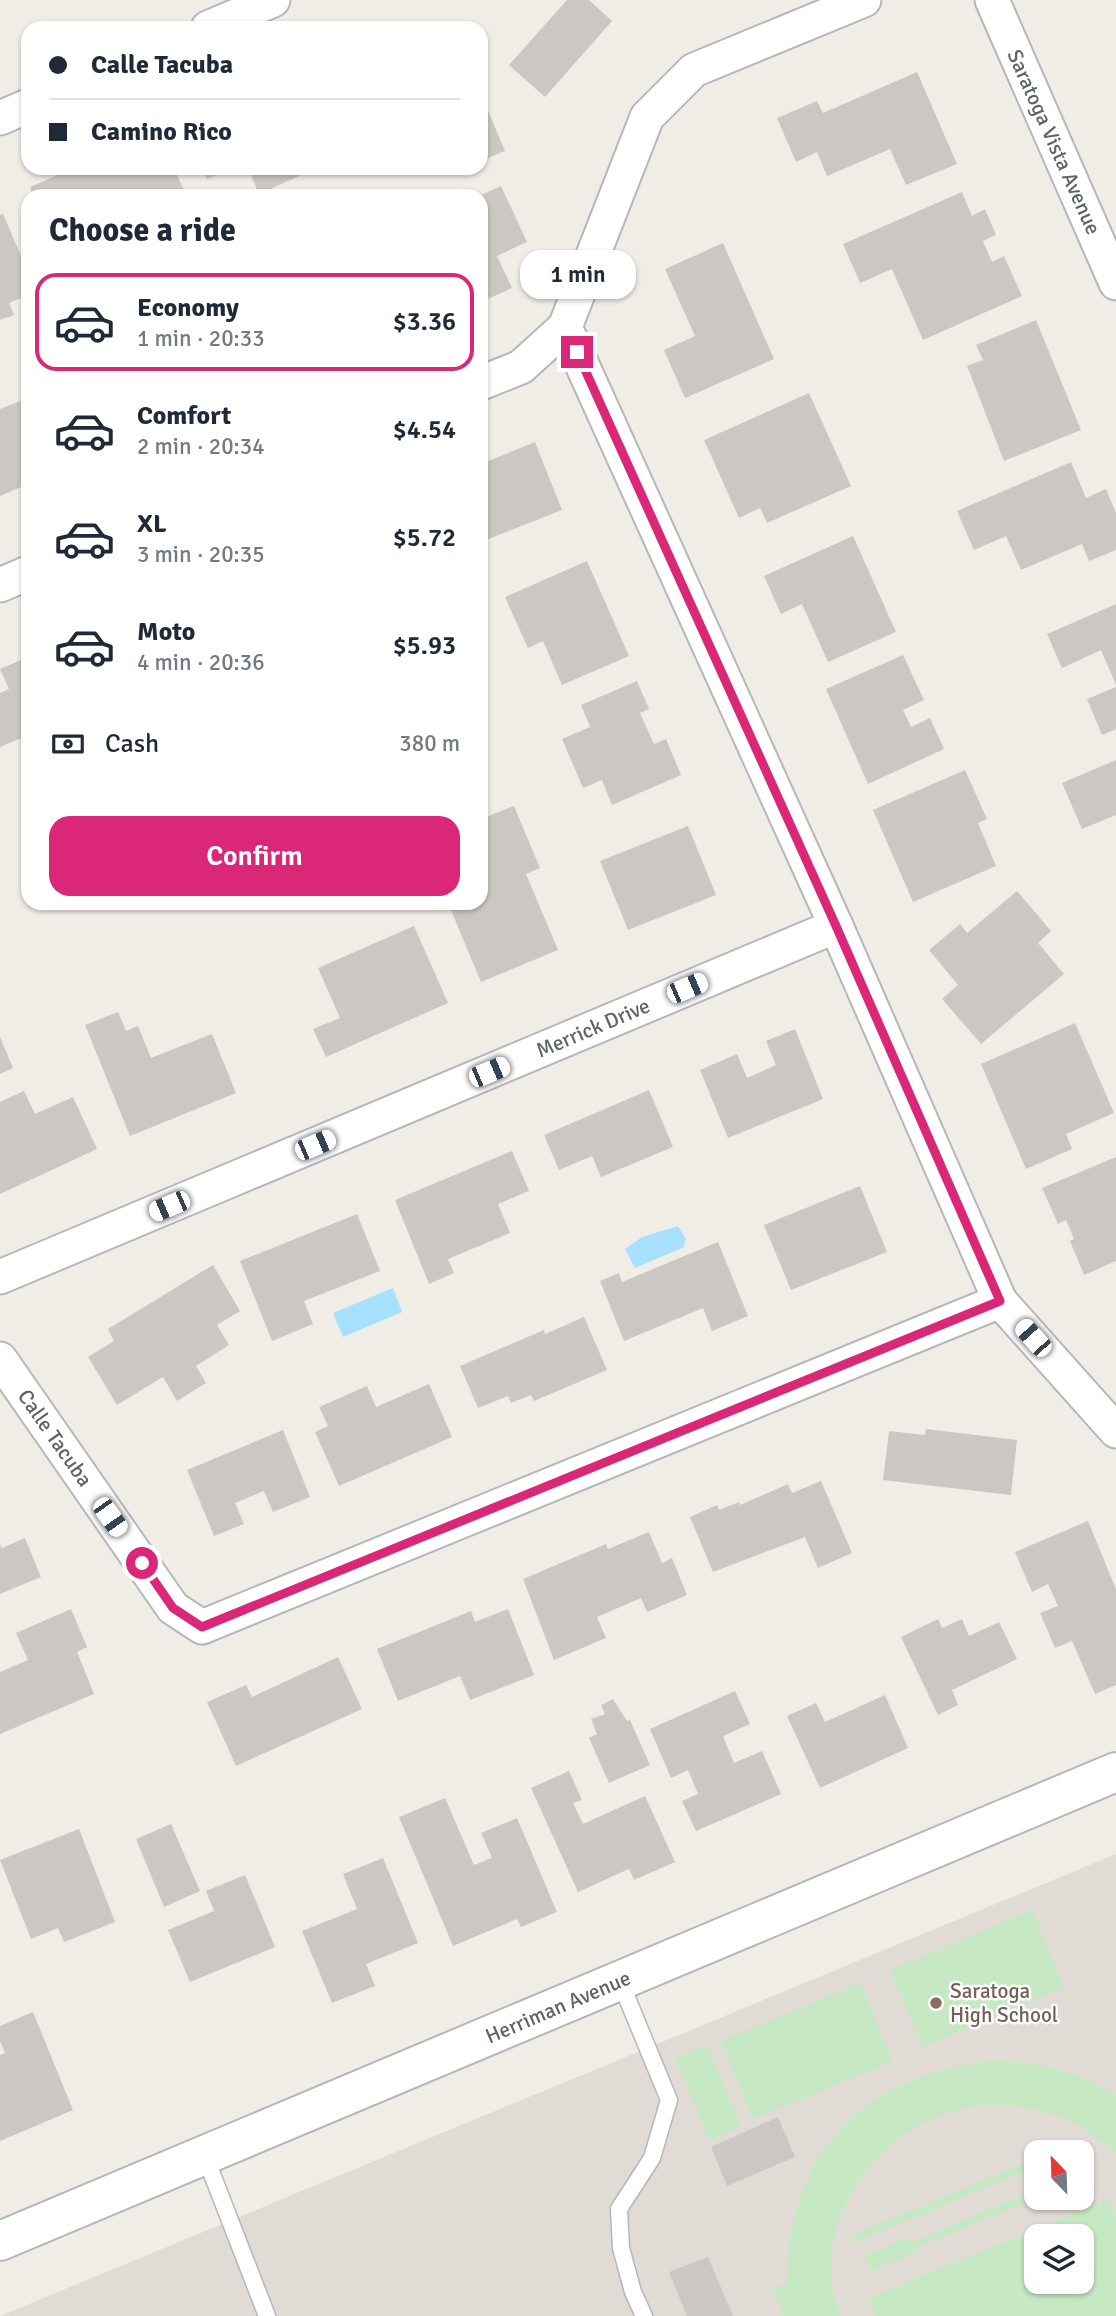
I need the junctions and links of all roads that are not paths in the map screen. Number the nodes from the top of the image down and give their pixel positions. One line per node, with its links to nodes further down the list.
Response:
1 (273, 0): 4 (street)
2 (864, 0): 8 (street)
3 (992, 0): 7 (street, Saratoga Vista Avenue)
4 (224, 21)
5 (21, 109): 6 (street)
6 (0, 118)
7 (1116, 283)
8 (565, 327): 9 (street); 12 (street)
9 (488, 380)
10 (21, 576): 11 (street)
11 (0, 585)
12 (836, 926): 13 (street, Merrick Drive); 14 (street)
13 (0, 1277)
14 (1000, 1301): 15 (street, Calle Tacuba); 16 (street)
15 (0, 1359)
16 (1116, 1431)
17 (1116, 1772): 18 (street, Herriman Avenue)
18 (620, 1981): 19 (street, Herriman Avenue); 22 (lane)
19 (205, 2156): 20 (street, Herriman Avenue); 21 (lane)
20 (0, 2241)
21 (267, 2316)
22 (643, 2316)

